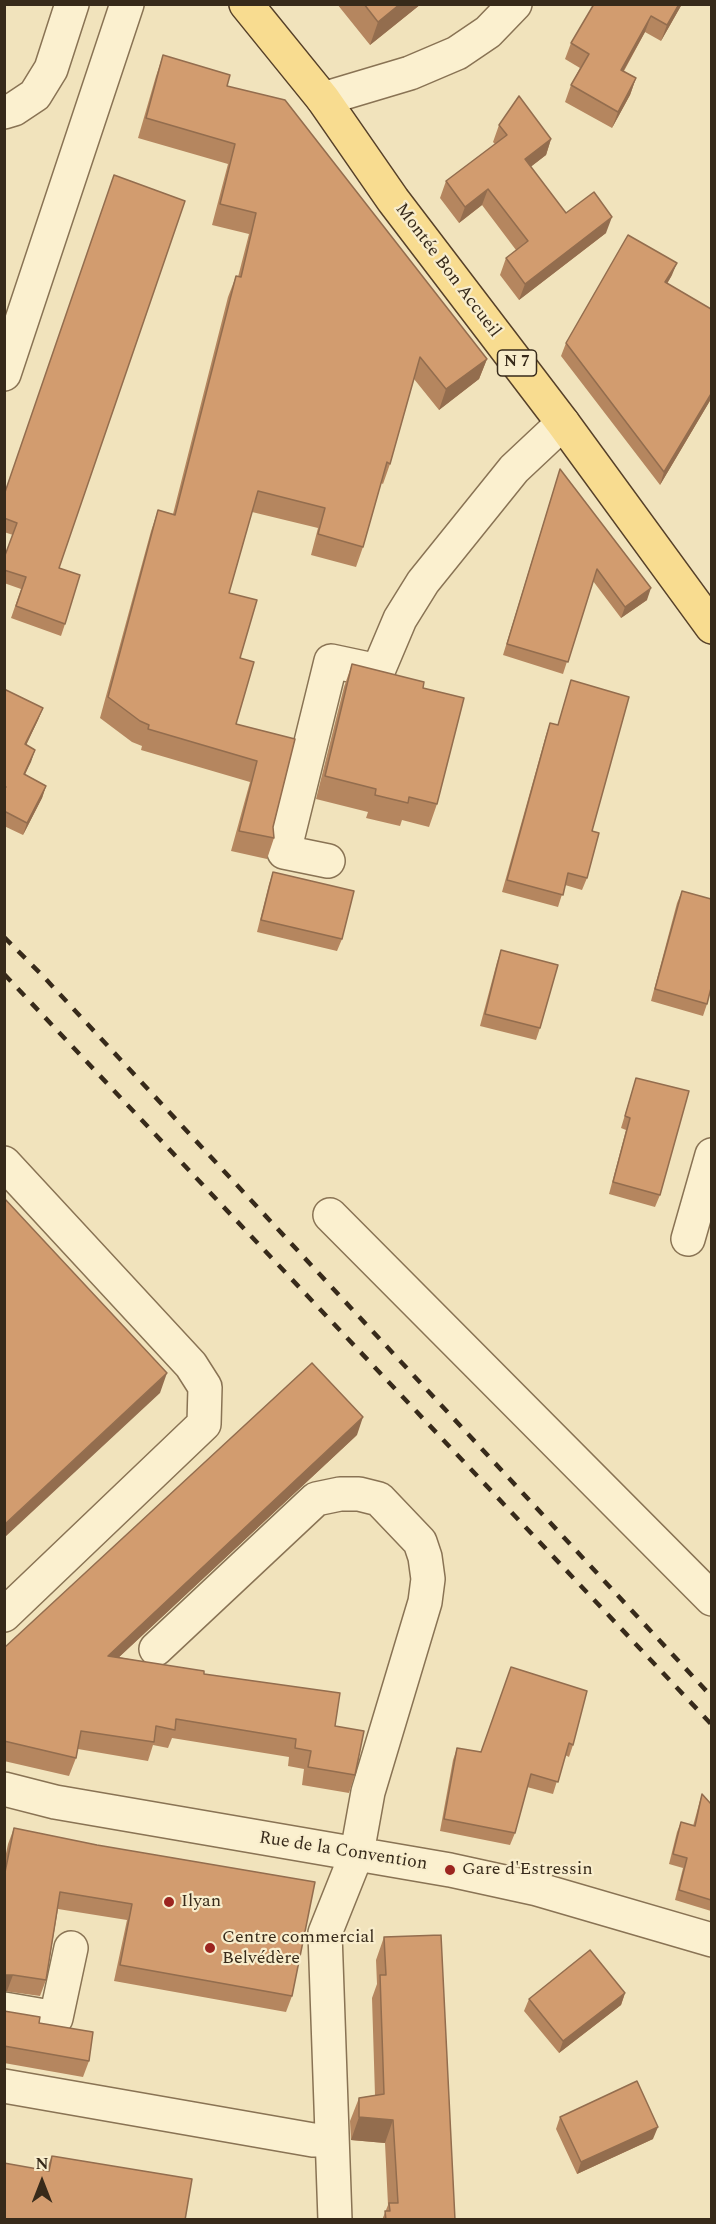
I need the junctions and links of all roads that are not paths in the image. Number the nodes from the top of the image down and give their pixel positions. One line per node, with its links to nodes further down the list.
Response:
1 (72, 4): 6 (street)
2 (127, 4): 7 (street)
3 (246, 4): 5 (main road, Montée Bon Accueil / N 7)
4 (515, 4): 5 (street)
5 (322, 99): 8 (main road, Montée Bon Accueil / N 7)
6 (4, 112)
7 (4, 374)
8 (563, 423): 9 (main road, Montée Bon Accueil / N 7); 10 (street)
9 (711, 627)
10 (328, 861)
11 (711, 1155): 14 (street)
12 (4, 1163): 16 (street)
13 (330, 1215): 15 (street)
14 (688, 1239)
15 (711, 1599)
16 (4, 1615)
17 (156, 1649): 19 (street)
18 (4, 1789): 19 (street, Rue de la Convention)
19 (357, 1853): 20 (street, Rue de la Convention); 24 (street)
20 (711, 1940)
21 (70, 1948): 22 (street)
22 (4, 2009)
23 (4, 2086): 24 (street)
24 (332, 2140): 25 (street)
25 (334, 2220)

